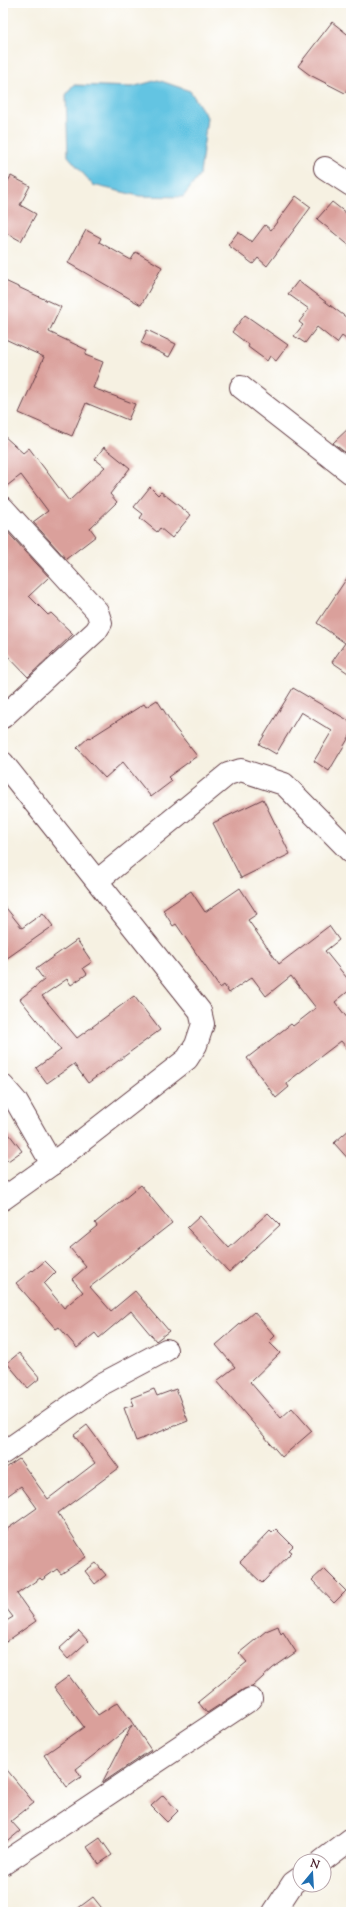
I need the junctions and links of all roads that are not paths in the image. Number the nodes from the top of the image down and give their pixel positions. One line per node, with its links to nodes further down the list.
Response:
1 (325, 168): 2 (street)
2 (351, 185)
3 (242, 387): 4 (street)
4 (351, 473)
5 (3, 508): 6 (street)
6 (3, 717)
7 (3, 763): 9 (street)
8 (351, 852): 9 (street)
9 (97, 881): 11 (street)
10 (3, 1086): 11 (street)
11 (52, 1164): 12 (street)
12 (3, 1199)
13 (166, 1350): 14 (street)
14 (3, 1453)
15 (251, 1699): 18 (street)
16 (351, 1839): 17 (street)
17 (332, 1853)
18 (3, 1864)
19 (292, 1885): 20 (street)
20 (274, 1912)

